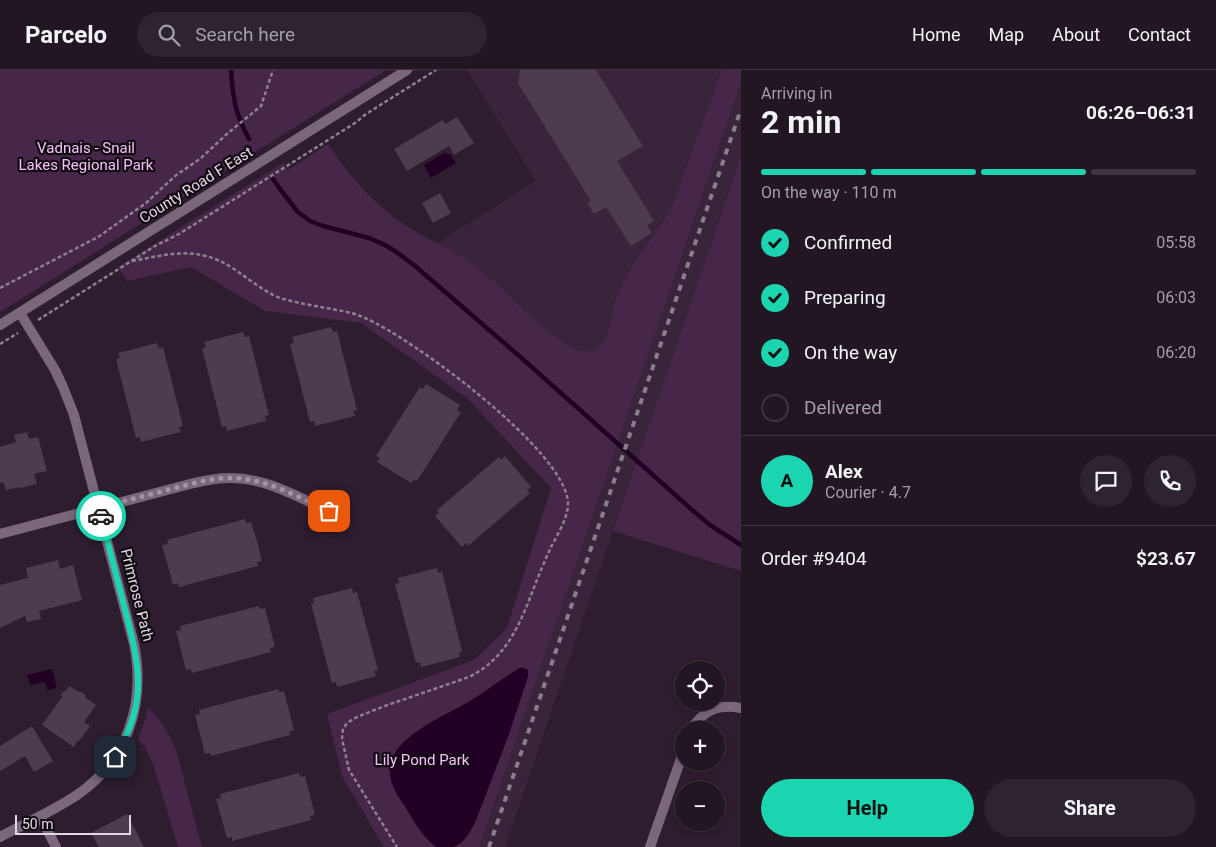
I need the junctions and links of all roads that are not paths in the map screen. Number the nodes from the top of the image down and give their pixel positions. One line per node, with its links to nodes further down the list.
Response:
1 (407, 70): 2 (street, County Road F East)
2 (20, 313): 3 (street, County Road F East); 4 (street, Primrose Path)
3 (0, 325)
4 (98, 508): 5 (street); 6 (street); 10 (street, Primrose Path)
5 (329, 511)
6 (0, 534)
7 (741, 708): 8 (street)
8 (697, 721)
9 (677, 771): 13 (street)
10 (40, 816): 11 (street, Primrose Path); 12 (street)
11 (0, 837)
12 (56, 847)
13 (650, 847)

